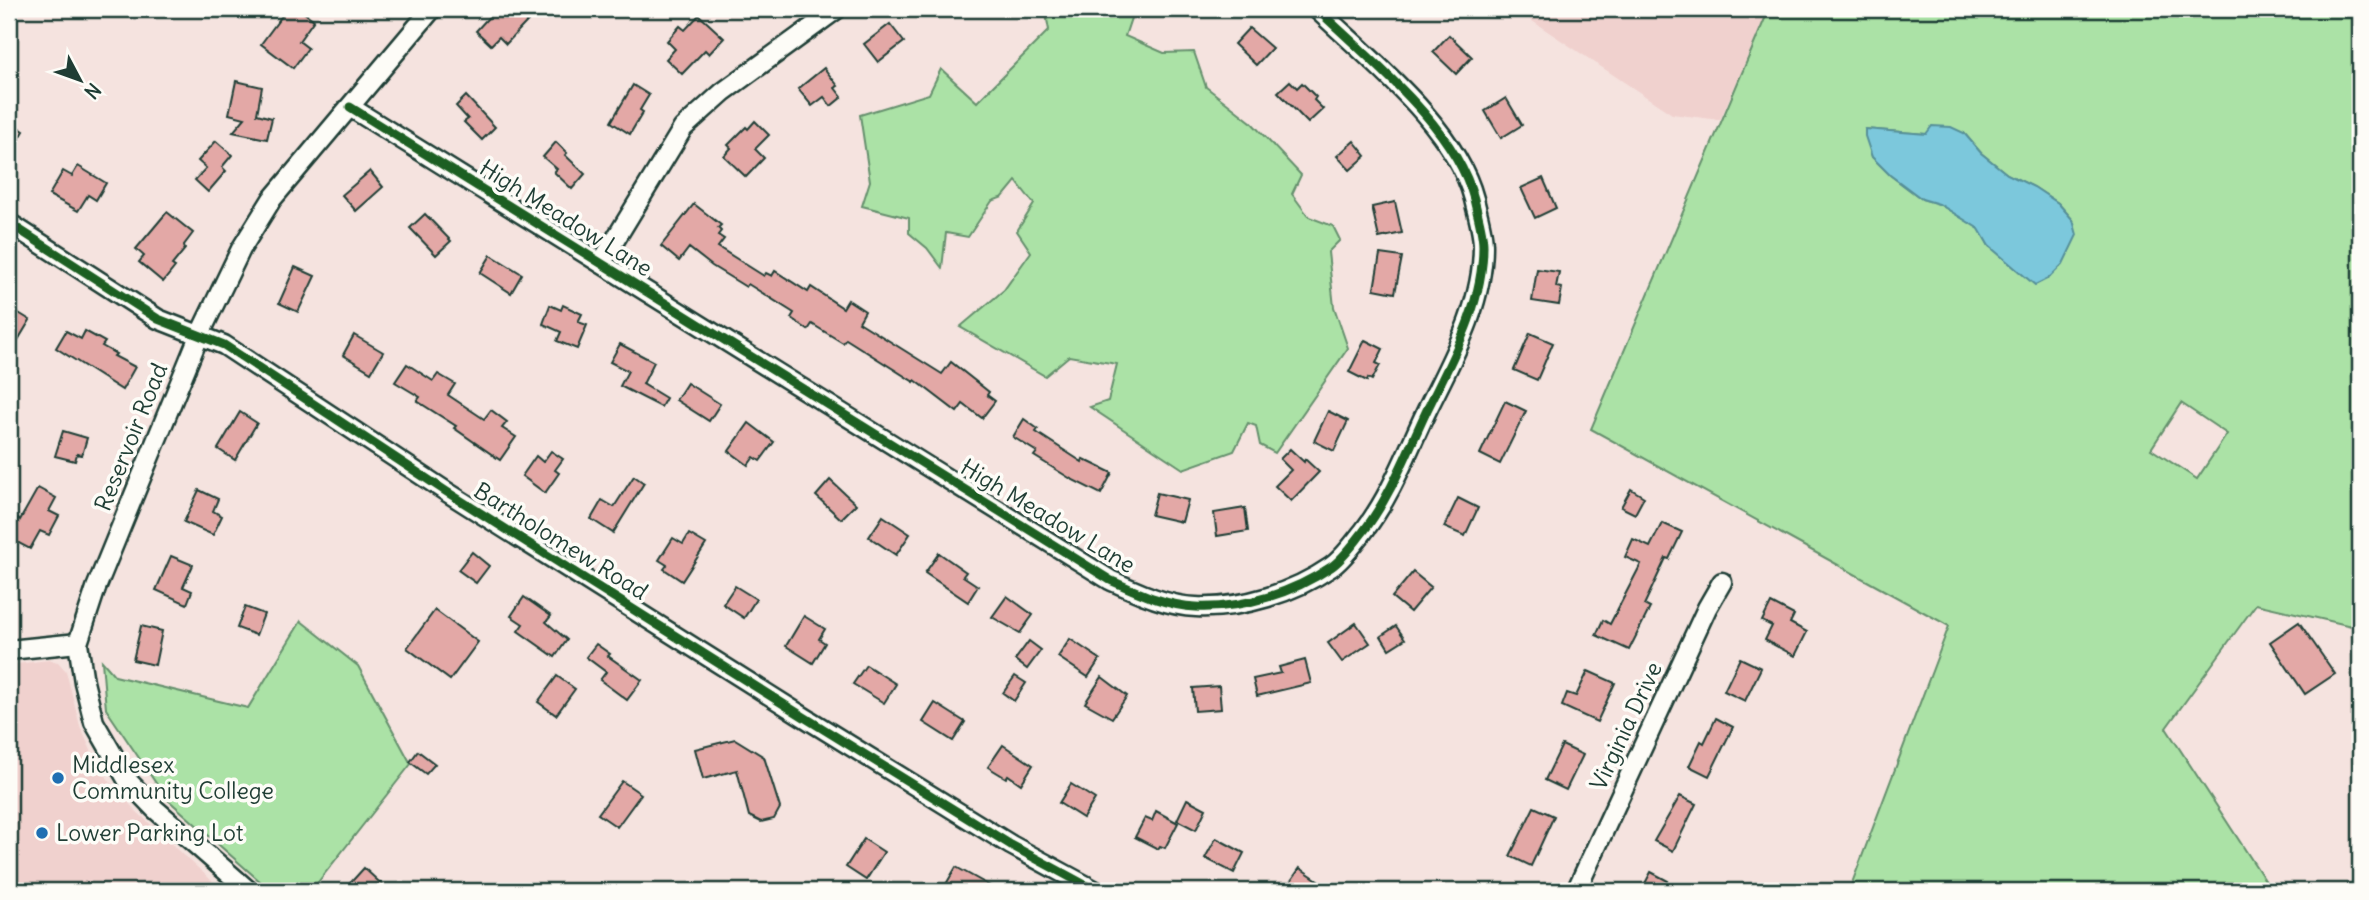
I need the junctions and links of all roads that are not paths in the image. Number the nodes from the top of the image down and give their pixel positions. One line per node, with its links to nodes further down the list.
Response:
1 (432, 9): 4 (street, Reservoir Road)
2 (837, 9): 6 (street)
3 (1317, 9): 6 (street, High Meadow Lane)
4 (351, 107): 6 (street, High Meadow Lane); 7 (street, Reservoir Road)
5 (9, 223): 7 (street, Bartholomew Road)
6 (601, 263)
7 (200, 336): 9 (street, Reservoir Road); 12 (street, Bartholomew Road)
8 (1722, 582): 13 (street, Virginia Drive)
9 (78, 643): 10 (street); 11 (street, Reservoir Road)
10 (9, 650)
11 (249, 891)
12 (1096, 891)
13 (1576, 891)

